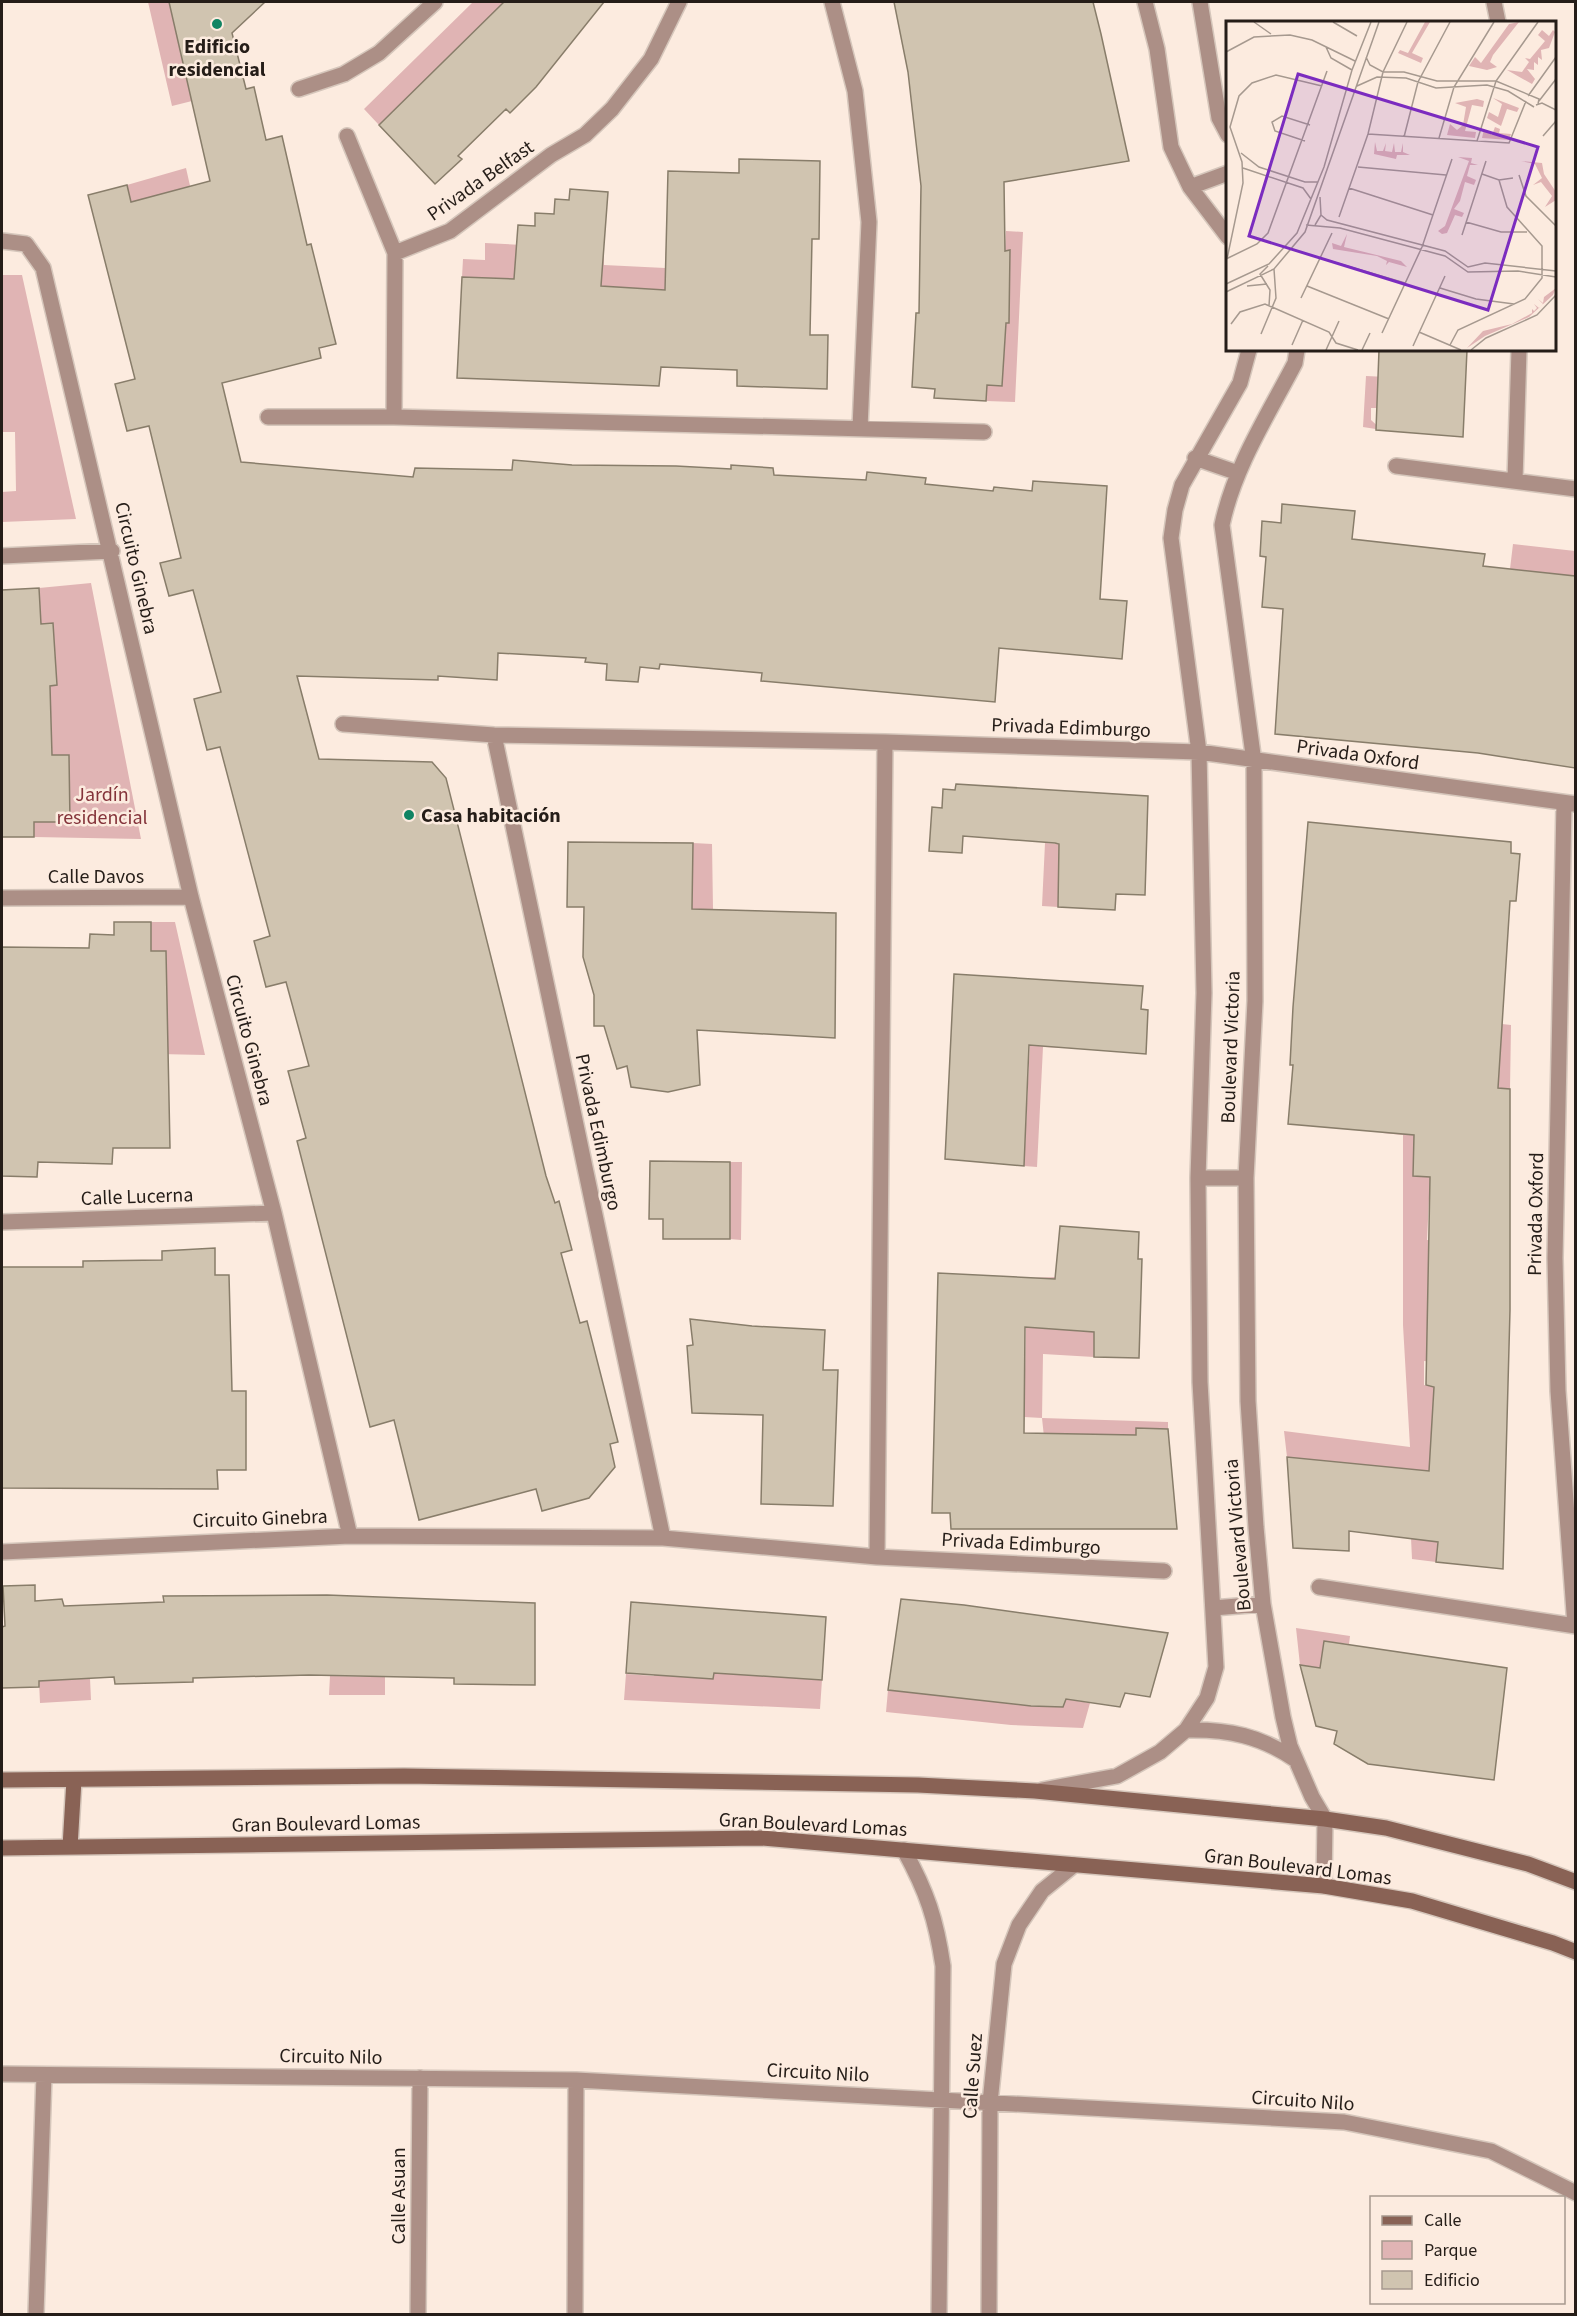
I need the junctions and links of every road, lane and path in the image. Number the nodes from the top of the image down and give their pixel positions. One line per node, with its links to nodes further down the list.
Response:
1 (435, 2): 8 (street)
2 (679, 2): 15 (street, Privada Belfast)
3 (832, 2): 21 (street)
4 (1145, 2): 12 (street)
5 (1200, 2): 9 (street)
6 (1494, 2): 7 (street)
7 (1498, 21)
8 (299, 89)
9 (1226, 133)
10 (347, 136): 15 (street)
11 (1226, 173): 12 (street)
12 (1190, 187): 13 (street)
13 (1226, 236)
14 (2, 241): 28 (street, Circuito Ginebra)
15 (395, 254): 20 (street)
16 (1249, 351): 23 (street, Boulevard Victoria)
17 (1297, 351): 25 (street, Boulevard Victoria)
18 (1519, 351): 26 (street)
19 (268, 417): 20 (street)
20 (394, 417): 21 (street)
21 (860, 428): 22 (street)
22 (984, 432)
23 (1195, 458): 25 (street); 33 (street, Boulevard Victoria)
24 (1396, 466): 26 (street)
25 (1238, 473): 34 (street, Boulevard Victoria)
26 (1515, 480): 27 (street)
27 (1575, 489)
28 (112, 551): 29 (street); 36 (street, Circuito Ginebra)
29 (2, 556)
30 (343, 724): 31 (street, Privada Edimburgo)
31 (494, 735): 32 (street, Privada Edimburgo); 43 (street, Privada Edimburgo)
32 (885, 742): 33 (street, Privada Edimburgo); 45 (street)
33 (1199, 752): 34 (street, Privada Edimburgo); 38 (street, Boulevard Victoria)
34 (1254, 762): 35 (street, Privada Oxford); 39 (street, Boulevard Victoria)
35 (1570, 803): 50 (street, Privada Oxford)
36 (191, 897): 37 (street, Calle Davos); 40 (street, Circuito Ginebra)
37 (2, 898)
38 (1198, 1178): 39 (street); 49 (street, Boulevard Victoria)
39 (1246, 1178): 48 (street, Boulevard Victoria)
40 (274, 1212): 41 (street, Calle Lucerna); 42 (street, Circuito Ginebra)
41 (2, 1222)
42 (350, 1536): 43 (street, Privada Edimburgo); 44 (street, Circuito Ginebra)
43 (663, 1538): 45 (street, Privada Edimburgo)
44 (2, 1552)
45 (876, 1557): 46 (street, Privada Edimburgo)
46 (1164, 1571)
47 (1319, 1587): 50 (street, Privada Oxford)
48 (1263, 1604): 49 (street); 52 (street, Boulevard Victoria)
49 (1213, 1608): 51 (street, Boulevard Victoria)
50 (1575, 1626)
51 (1186, 1730): 52 (street); 55 (street, Boulevard Victoria)
52 (1296, 1760): 56 (street, Boulevard Victoria)
53 (2, 1780): 54 (main road, Gran Boulevard Lomas)
54 (74, 1780): 55 (main road, Gran Boulevard Lomas); 57 (main road)
55 (1035, 1791): 56 (main road, Gran Boulevard Lomas)
56 (1325, 1819): 61 (main road, Gran Boulevard Lomas); 62 (street)
57 (70, 1847): 58 (main road, Gran Boulevard Lomas); 59 (main road, Gran Boulevard Lomas)
58 (2, 1848)
59 (904, 1850): 60 (main road, Gran Boulevard Lomas); 68 (street, Calle Suez)
60 (1074, 1865): 62 (main road, Gran Boulevard Lomas); 69 (street, Calle Suez)
61 (1575, 1882)
62 (1324, 1886): 63 (main road, Gran Boulevard Lomas)
63 (1575, 1952)
64 (2, 2074): 65 (street, Circuito Nilo)
65 (44, 2075): 66 (street, Circuito Nilo); 71 (street)
66 (420, 2078): 67 (street, Circuito Nilo); 72 (street, Calle Asuan)
67 (576, 2080): 68 (street, Circuito Nilo); 73 (street)
68 (941, 2100): 69 (street, Circuito Nilo); 74 (street, Calle Suez)
69 (990, 2103): 70 (street, Circuito Nilo); 75 (street, Calle Suez)
70 (1575, 2193)
71 (36, 2314)
72 (418, 2314)
73 (575, 2314)
74 (939, 2314)
75 (989, 2314)

